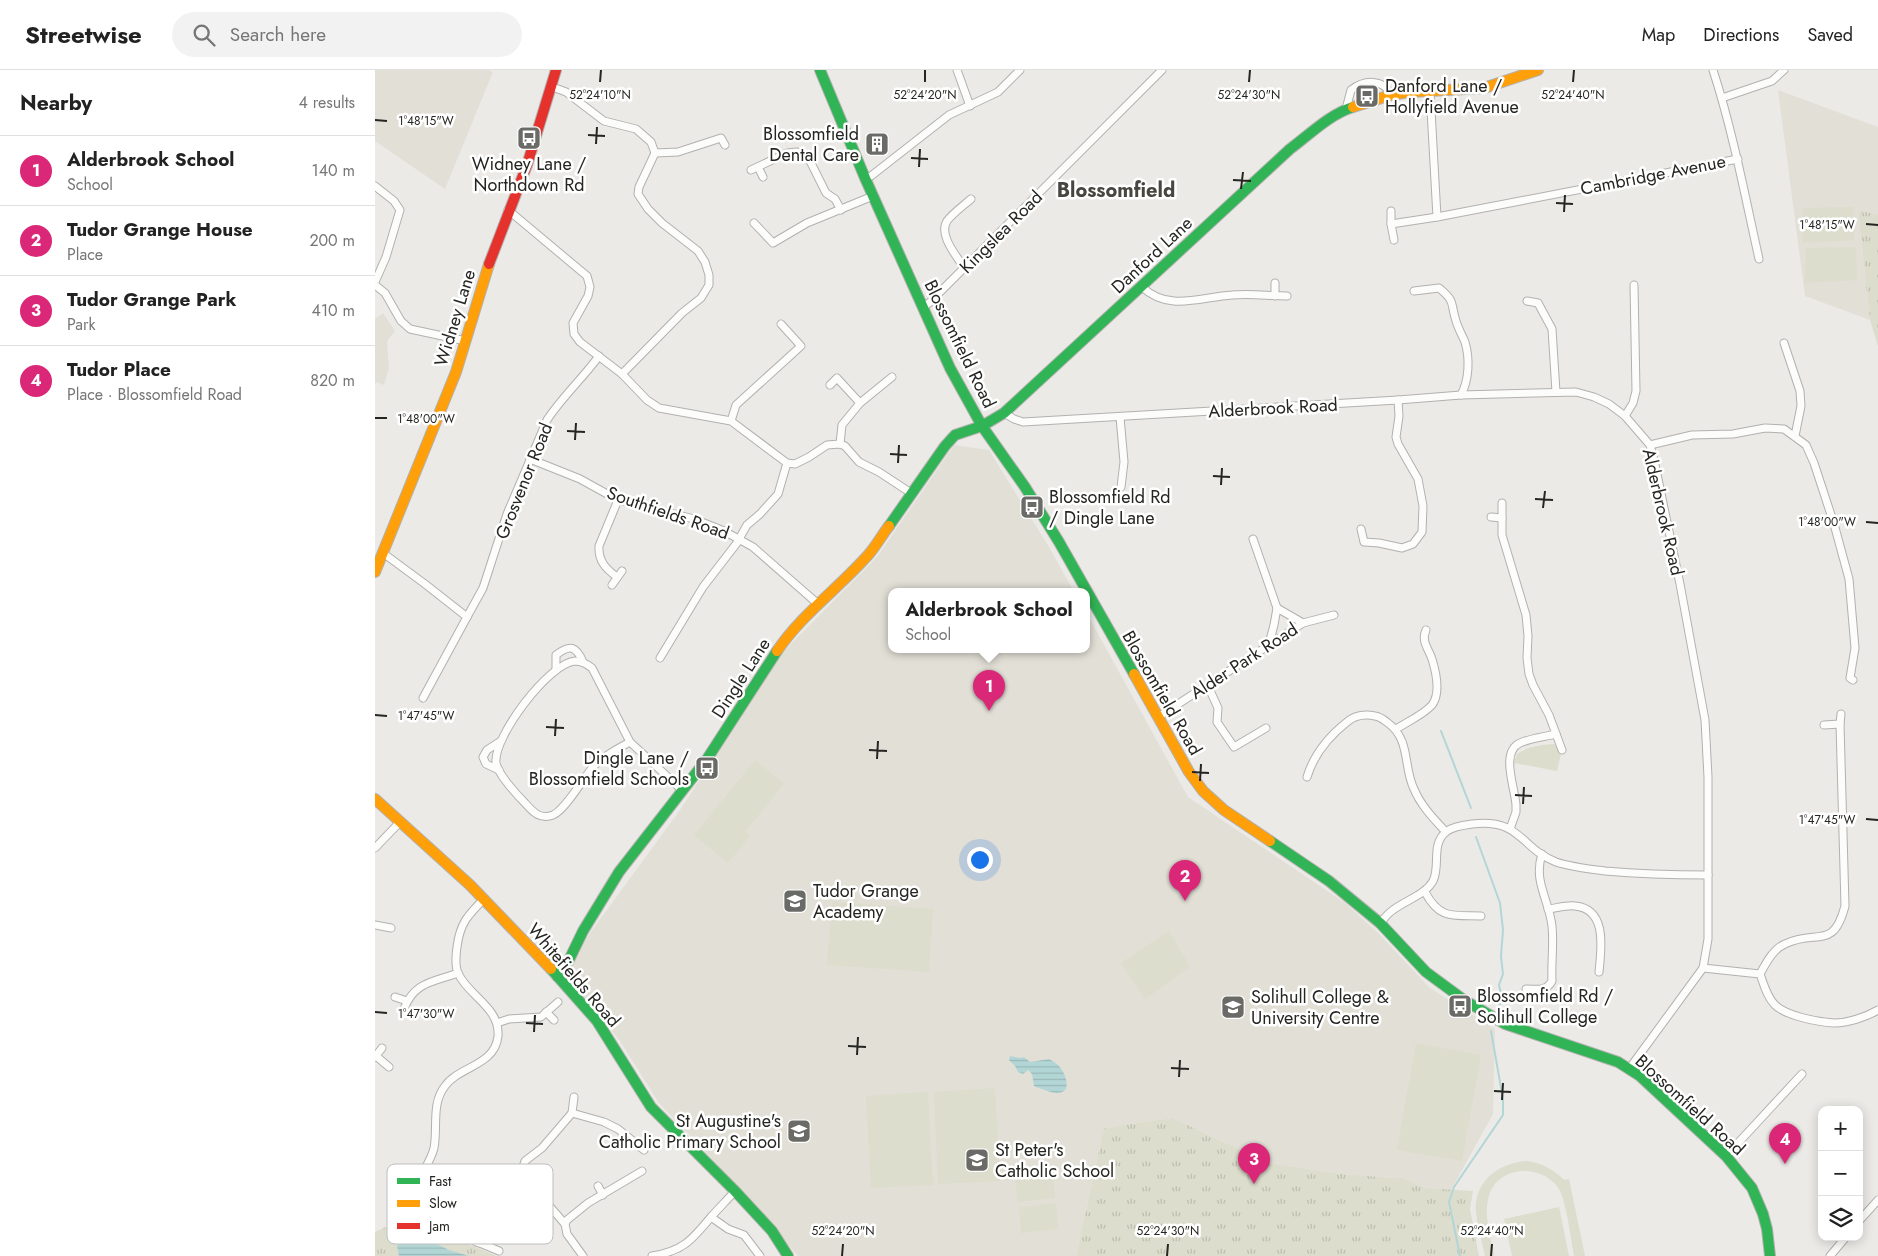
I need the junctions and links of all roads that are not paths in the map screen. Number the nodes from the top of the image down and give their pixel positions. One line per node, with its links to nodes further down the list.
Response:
1 (556, 70): 9 (street, Widney Lane)
2 (819, 70): 19 (street, Blossomfield Road)
3 (957, 70): 13 (street)
4 (1020, 70): 13 (street)
5 (1162, 70): 31 (street, Kingslea Road)
6 (1538, 70): 10 (street, Danford Lane)
7 (1713, 70): 12 (street)
8 (1784, 70): 12 (street)
9 (551, 86): 16 (street); 23 (street, Widney Lane)
10 (1430, 92): 11 (street, Danford Lane); 26 (street)
11 (1391, 95): 14 (street, Danford Lane); 14 (street)
12 (1722, 98): 17 (street)
13 (970, 106): 19 (street)
14 (1346, 109): 35 (street, Danford Lane)
15 (725, 145): 16 (street)
16 (655, 153): 45 (street)
17 (1737, 159): 26 (street, Cambridge Avenue); 30 (street)
18 (763, 177): 24 (street)
19 (865, 178): 21 (street, Blossomfield Road)
20 (375, 186): 33 (street)
21 (873, 196): 24 (street); 40 (street, Blossomfield Road)
22 (971, 199): 31 (street)
23 (508, 210): 42 (street, Widney Lane); 44 (street)
24 (841, 210): 27 (street)
25 (1391, 210): 28 (street)
26 (1437, 217): 28 (street, Cambridge Avenue)
27 (753, 223)
28 (1391, 224): 29 (street)
29 (1395, 240)
30 (1759, 259)
31 (964, 268): 40 (street, Kingslea Road)
32 (1275, 283): 37 (street)
33 (375, 284): 42 (street)
34 (1634, 285): 53 (street)
35 (1141, 287): 37 (street); 52 (street, Danford Lane)
36 (1414, 292): 49 (street)
37 (1275, 296): 38 (street)
38 (1287, 296)
39 (1527, 301): 48 (street)
40 (923, 307): 56 (street, Blossomfield Road)
41 (781, 324): 55 (street)
42 (466, 341): 71 (street, Widney Lane)
43 (1784, 343): 57 (street)
44 (599, 356): 45 (street); 60 (street, Grosvenor Road)
45 (622, 374): 55 (street)
46 (893, 377): 51 (street)
47 (830, 385): 51 (street)
48 (1556, 392): 49 (street, Alderbrook Road); 53 (street, Alderbrook Road)
49 (1461, 395): 50 (street, Alderbrook Road)
50 (1398, 400): 54 (street, Alderbrook Road); 68 (street)
51 (860, 403): 58 (street)
52 (1004, 413): 54 (street, Alderbrook Road); 56 (street, Danford Lane)
53 (1625, 416): 59 (street, Alderbrook Road)
54 (1119, 417): 62 (street)
55 (731, 421): 61 (street)
56 (982, 426): 63 (street, Dingle Lane); 74 (street, Blossomfield Road)
57 (1795, 436): 59 (street); 86 (street)
58 (841, 444): 61 (street); 63 (street)
59 (1649, 444): 108 (street, Alderbrook Road)
60 (530, 459): 64 (street, Southfields Road); 79 (street, Grosvenor Road)
61 (787, 463): 69 (street)
62 (1121, 487)
63 (911, 493): 76 (street, Dingle Lane)
64 (618, 500): 69 (street, Southfields Road); 73 (street)
65 (1501, 503): 67 (street)
66 (1491, 517): 67 (street)
67 (1502, 518): 95 (street)
68 (1361, 529)
69 (739, 539): 76 (street, Southfields Road); 83 (street)
70 (1253, 540): 77 (street)
71 (383, 554): 72 (street, Widney Lane); 79 (street)
72 (375, 572)
73 (612, 585)
74 (1085, 588)
75 (1090, 597): 90 (street, Blossomfield Road)
76 (818, 604): 101 (street, Dingle Lane)
77 (1277, 608): 80 (street); 82 (street)
78 (1334, 616): 80 (street, Alder Park Road)
79 (467, 617): 88 (street, Grosvenor Road)
80 (1303, 623): 82 (street, Alder Park Road)
81 (1427, 630): 94 (street)
82 (1269, 644): 87 (street, Alder Park Road)
83 (660, 658)
84 (583, 662): 85 (street); 85 (street); 97 (street)
85 (556, 670): 96 (street)
86 (1853, 680)
87 (1208, 686): 90 (street, Alder Park Road); 93 (street)
88 (423, 698)
89 (1841, 714): 92 (street)
90 (1158, 717): 113 (street, Blossomfield Road)
91 (1824, 724): 92 (street)
92 (1840, 724): 119 (street)
93 (1266, 728)
94 (1396, 729): 100 (street); 105 (street)
95 (1555, 734): 98 (street); 104 (street)
96 (501, 741): 99 (street); 99 (street)
97 (630, 742): 99 (street); 101 (street)
98 (1562, 750)
99 (499, 770)
100 (1307, 777)
101 (683, 791): 120 (street, Dingle Lane)
102 (375, 799): 103 (street, Whitefields Road)
103 (400, 822): 106 (street); 110 (street, Whitefields Road)
104 (1510, 829): 105 (street); 107 (street)
105 (1446, 832): 109 (street)
106 (375, 848)
107 (1542, 854): 108 (street); 111 (street)
108 (1708, 875): 116 (street, Alderbrook Road)
109 (1425, 892): 112 (street); 113 (street)
110 (484, 899): 118 (street); 120 (street, Whitefields Road)
111 (1548, 910): 117 (street); 121 (street)
112 (1481, 916)
113 (1380, 923): 133 (street, Blossomfield Road)
114 (375, 924): 115 (street)
115 (391, 928)
116 (1703, 968): 119 (street); 133 (street, Alderbrook Road)
117 (1599, 972)
118 (458, 973): 123 (street); 129 (street)
119 (1760, 974): 126 (street)
120 (557, 976): 143 (street, Whitefields Road)
121 (1526, 989)
122 (395, 997): 123 (street)
123 (407, 1001): 125 (street)
124 (558, 1002): 127 (street)
125 (403, 1009)
126 (1878, 1010)
127 (546, 1012): 128 (street); 129 (street)
128 (554, 1020)
129 (497, 1023): 139 (street)
130 (382, 1048): 131 (street)
131 (375, 1056): 132 (street)
132 (389, 1067)
133 (1629, 1069): 138 (street, Blossomfield Road)
134 (1802, 1074): 138 (street)
135 (573, 1097): 136 (street)
136 (572, 1113): 137 (street); 140 (street)
137 (644, 1150)
138 (1726, 1156): 158 (street, Blossomfield Road)
139 (426, 1164)
140 (524, 1164)
141 (642, 1171): 144 (street)
142 (598, 1186): 144 (street)
143 (735, 1191): 148 (street); 157 (street, Whitefields Road)
144 (603, 1195): 149 (street)
145 (1878, 1200): 147 (street)
146 (553, 1210): 149 (street)
147 (1863, 1216)
148 (711, 1217): 155 (street); 156 (street)
149 (565, 1224): 154 (street)
150 (1843, 1241): 159 (street)
151 (482, 1244): 152 (street)
152 (485, 1245): 153 (street)
153 (499, 1251)
154 (583, 1256)
155 (652, 1256)
156 (759, 1256)
157 (788, 1256)
158 (1770, 1256)
159 (1830, 1256)

